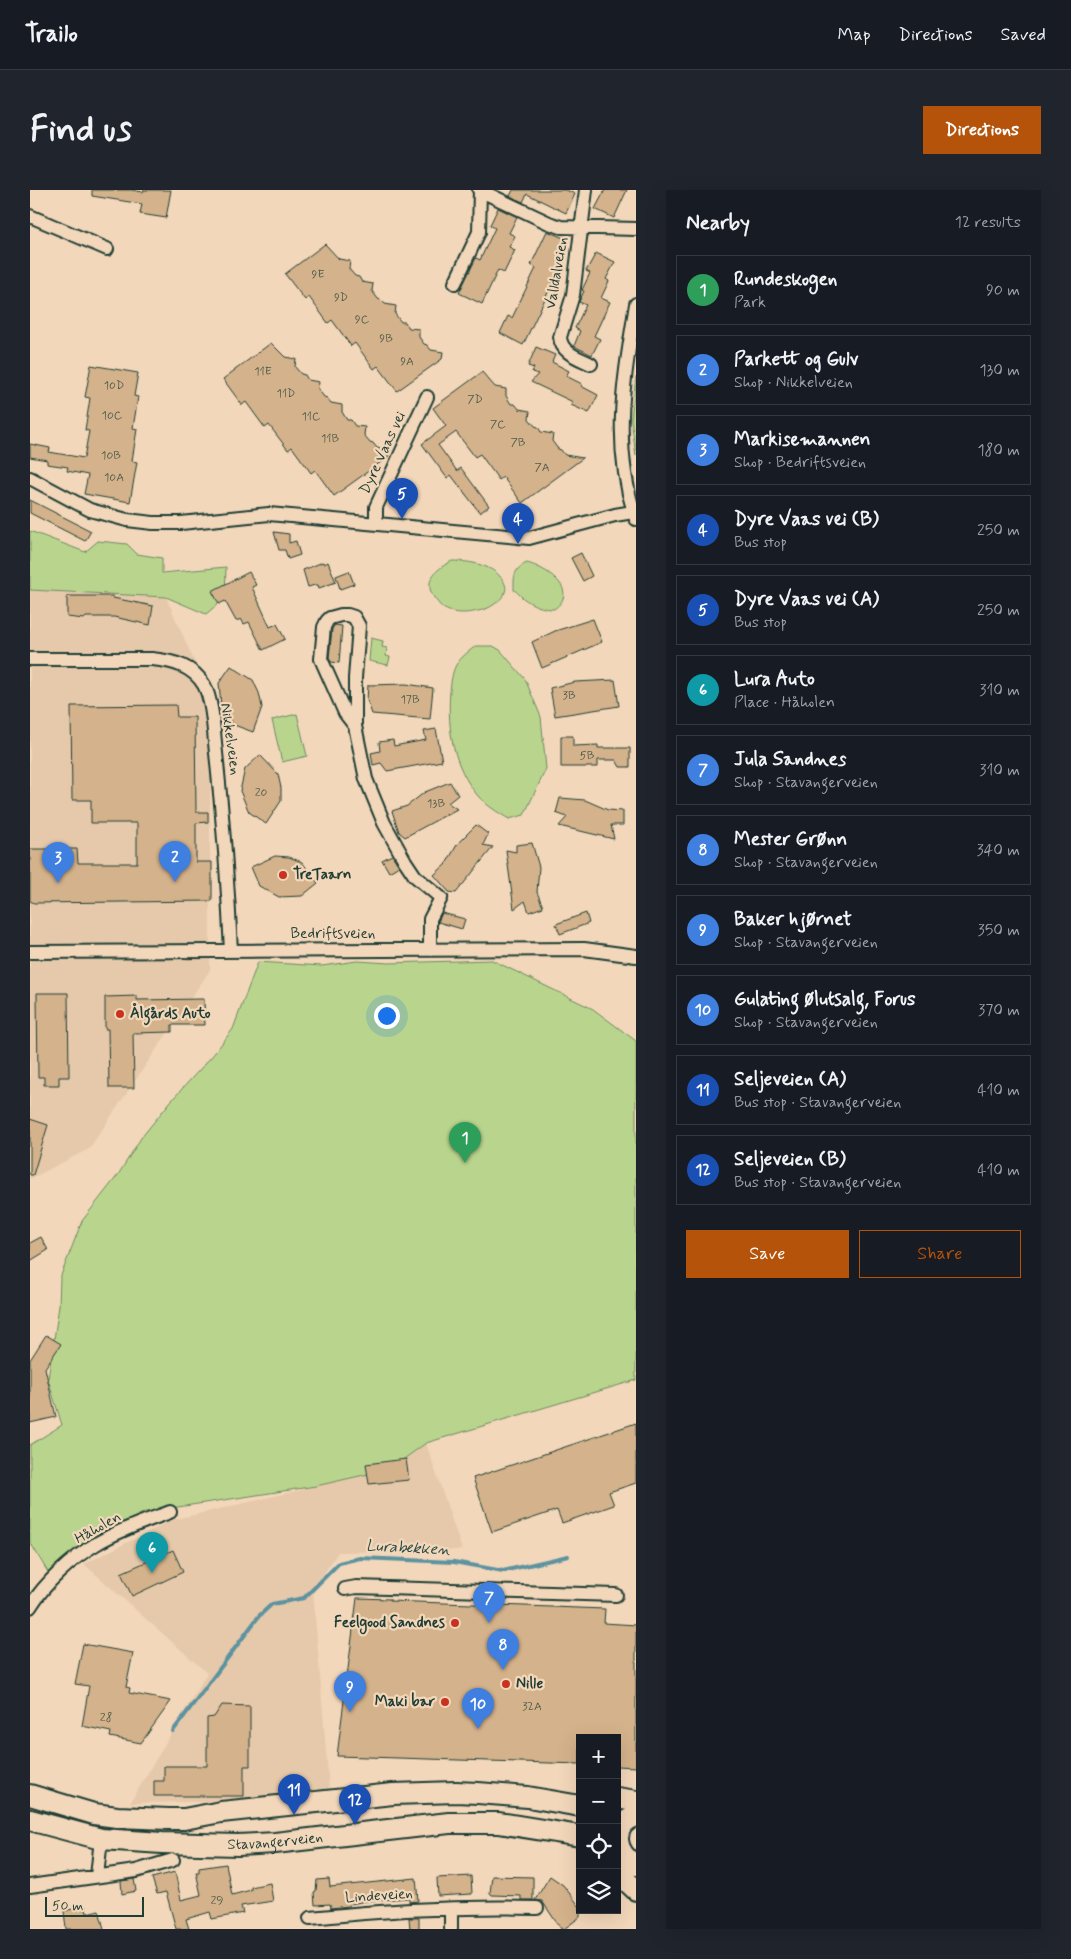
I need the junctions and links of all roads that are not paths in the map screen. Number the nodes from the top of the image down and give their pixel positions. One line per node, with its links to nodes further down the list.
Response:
1 (479, 190): 4 (street, Valldalveien); 7 (street, Valldalveien)
2 (586, 190): 4 (street, Valldalveien)
3 (30, 216): 6 (street)
4 (581, 228): 5 (street, Valldalveien); 9 (street, Valldalveien)
5 (636, 229)
6 (107, 249)
7 (455, 283)
8 (636, 304): 12 (street)
9 (591, 364)
10 (427, 397): 13 (street, Dyre Vaas vei)
11 (30, 478): 13 (street)
12 (635, 516): 13 (street)
13 (376, 524)
14 (30, 658): 17 (street, Nikkelveien)
15 (355, 726): 15 (street); 16 (street)
16 (430, 949): 17 (street, Bedriftsveien); 19 (street, Bedriftsveien)
17 (232, 951): 18 (street, Bedriftsveien)
18 (30, 952)
19 (636, 956)
20 (170, 1512): 23 (street, Håholen)
21 (345, 1589): 22 (street)
22 (616, 1595)
23 (30, 1607)
24 (576, 1795): 26 (main road)
25 (30, 1796): 26 (main road)
26 (528, 1797): 28 (main road)
27 (621, 1802): 29 (main road)
28 (576, 1805)
29 (631, 1812): 32 (main road)
30 (30, 1820): 34 (main road, Stavangerveien)
31 (499, 1823): 33 (main road, Stavangerveien); 34 (main road, Stavangerveien); 35 (main road)
32 (621, 1829)
33 (576, 1835)
34 (101, 1838): 39 (street)
35 (576, 1842)
36 (621, 1854): 38 (main road)
37 (173, 1860): 39 (street)
38 (636, 1865)
39 (97, 1876): 41 (street)
40 (621, 1876): 42 (main road)
41 (30, 1886)
42 (636, 1890)
43 (538, 1908): 44 (street, Lindeveien)
44 (451, 1909): 45 (street, Lindeveien); 46 (street)
45 (310, 1918)
46 (451, 1929)

